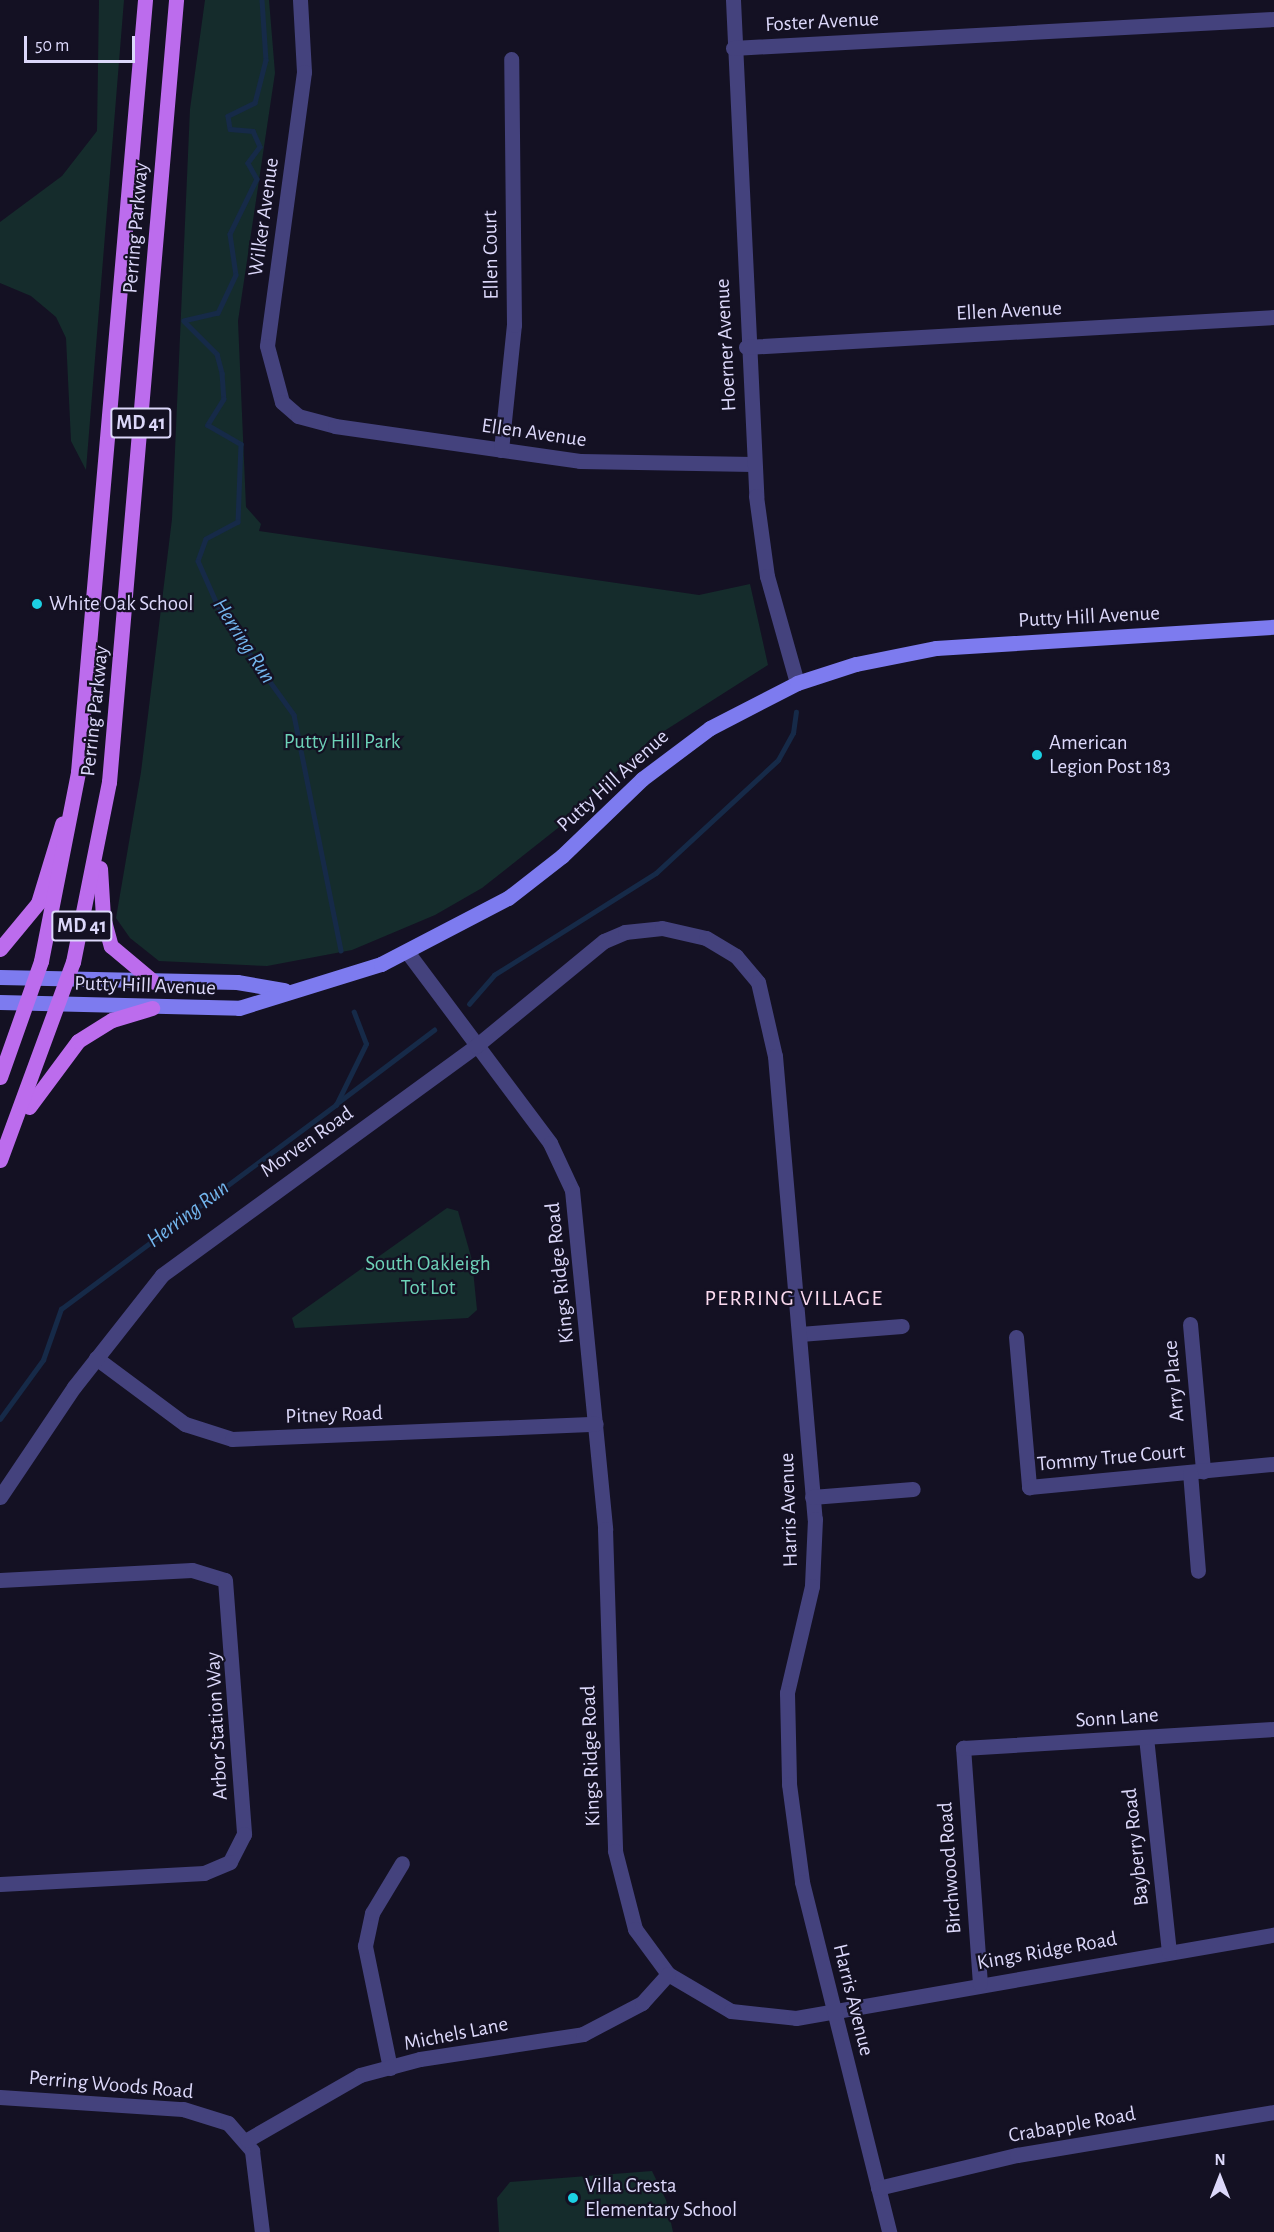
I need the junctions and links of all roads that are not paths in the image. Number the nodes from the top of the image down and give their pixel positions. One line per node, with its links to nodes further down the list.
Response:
1 (145, 0): 15 (main road, Perring Parkway / MD 41)
2 (176, 0): 16 (main road, Perring Parkway / MD 41)
3 (300, 0): 10 (street, Wilker Avenue)
4 (733, 0): 6 (street, Hoerner Avenue)
5 (1274, 19): 6 (street, Foster Avenue)
6 (733, 48): 9 (street, Hoerner Avenue)
7 (511, 60): 11 (street, Ellen Court)
8 (1274, 317): 9 (street, Ellen Avenue)
9 (746, 347): 12 (street, Hoerner Avenue)
10 (311, 421): 11 (street, Ellen Avenue)
11 (501, 450): 12 (street, Ellen Avenue)
12 (753, 464): 14 (street, Hoerner Avenue)
13 (1274, 627): 14 (main road, Putty Hill Avenue)
14 (797, 683): 19 (main road, Putty Hill Avenue)
15 (78, 772): 18 (main road); 21 (main road, Perring Parkway / MD 41)
16 (99, 846): 22 (main road, Perring Parkway / MD 41); 23 (main road)
17 (677, 930): 29 (street, Morven Road); 35 (street, Harris Avenue)
18 (0, 949)
19 (408, 953): 24 (main road, Putty Hill Avenue); 29 (street, Kings Ridge Road)
20 (0, 977): 21 (main road, Putty Hill Avenue)
21 (36, 978): 22 (main road, Putty Hill Avenue); 26 (main road, Perring Parkway / MD 41)
22 (68, 979): 23 (main road, Putty Hill Avenue); 27 (main road, Perring Parkway / MD 41)
23 (154, 982): 24 (main road, Putty Hill Avenue)
24 (284, 990): 28 (main road, Putty Hill Avenue)
25 (0, 1002): 26 (main road, Putty Hill Avenue)
26 (28, 1003): 27 (main road, Putty Hill Avenue); 30 (main road, Perring Parkway / MD 41)
27 (60, 1004): 28 (main road, Putty Hill Avenue); 31 (main road, Perring Parkway / MD 41)
28 (152, 1008): 31 (main road)
29 (476, 1046): 37 (street, Morven Road); 38 (street, Kings Ridge Road)
30 (0, 1077)
31 (17, 1124): 32 (main road, Perring Parkway / MD 41)
32 (0, 1160)
33 (1190, 1324): 40 (street, Arry Place)
34 (902, 1326): 35 (street)
35 (800, 1334): 43 (street, Harris Avenue)
36 (1016, 1337): 40 (street, Tommy True Court)
37 (96, 1358): 38 (street, Pitney Road); 42 (street, Morven Road)
38 (596, 1424): 53 (street, Kings Ridge Road)
39 (1274, 1464): 40 (street, Tommy True Court)
40 (1197, 1472): 44 (street, Arry Place)
41 (913, 1490): 43 (street)
42 (0, 1497)
43 (812, 1497): 55 (street, Harris Avenue)
44 (1198, 1571)
45 (0, 1580): 50 (street, Arbor Station Way)
46 (1274, 1729): 47 (street, Sonn Lane)
47 (1146, 1737): 48 (street, Sonn Lane); 52 (street, Bayberry Road)
48 (963, 1748): 54 (street, Birchwood Road)
49 (402, 1863): 56 (street)
50 (0, 1884)
51 (1274, 1935): 52 (street, Kings Ridge Road)
52 (1169, 1952): 54 (street, Kings Ridge Road)
53 (668, 1974): 55 (street, Kings Ridge Road); 56 (street, Michels Lane)
54 (980, 1984): 55 (street, Kings Ridge Road)
55 (834, 2013): 60 (street, Harris Avenue)
56 (390, 2068): 59 (street, Michels Lane)
57 (0, 2097): 59 (street, Perring Woods Road)
58 (1274, 2112): 60 (street, Crabapple Road)
59 (247, 2139): 61 (street)
60 (878, 2188): 62 (street, Harris Avenue)
61 (262, 2232)
62 (889, 2232)

